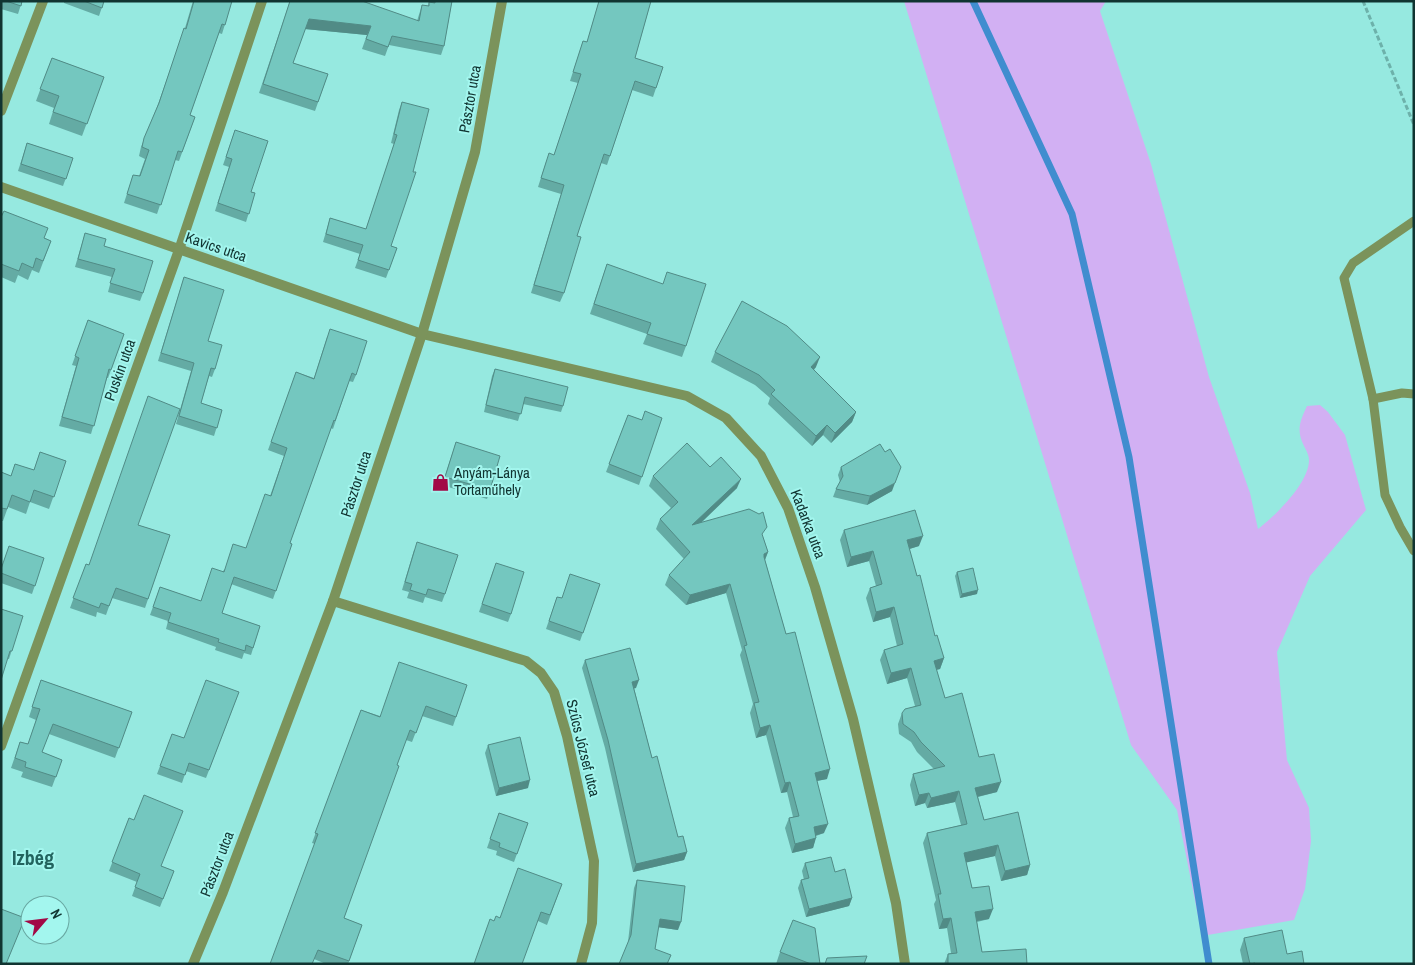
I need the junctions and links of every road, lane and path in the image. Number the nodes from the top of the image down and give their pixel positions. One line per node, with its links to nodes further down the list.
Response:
1 (43, 1): 5 (street)
2 (262, 1): 9 (street, Puskin utca)
3 (502, 1): 10 (street, Pásztor utca)
4 (1363, 1): 6 (path)
5 (1, 111)
6 (1414, 125)
7 (1, 187): 9 (street, Kavics utca)
8 (1414, 222): 12 (lane)
9 (179, 250): 10 (street, Kavics utca); 15 (street, Puskin utca)
10 (422, 334): 14 (street, Pásztor utca); 18 (street, Kadarka utca)
11 (1414, 394): 12 (lane)
12 (1373, 399): 13 (lane)
13 (1414, 551)
14 (333, 601): 16 (street, Pásztor utca); 17 (street, Szűcs József utca)
15 (1, 746)
16 (193, 964)
17 (580, 964)
18 (905, 964)

